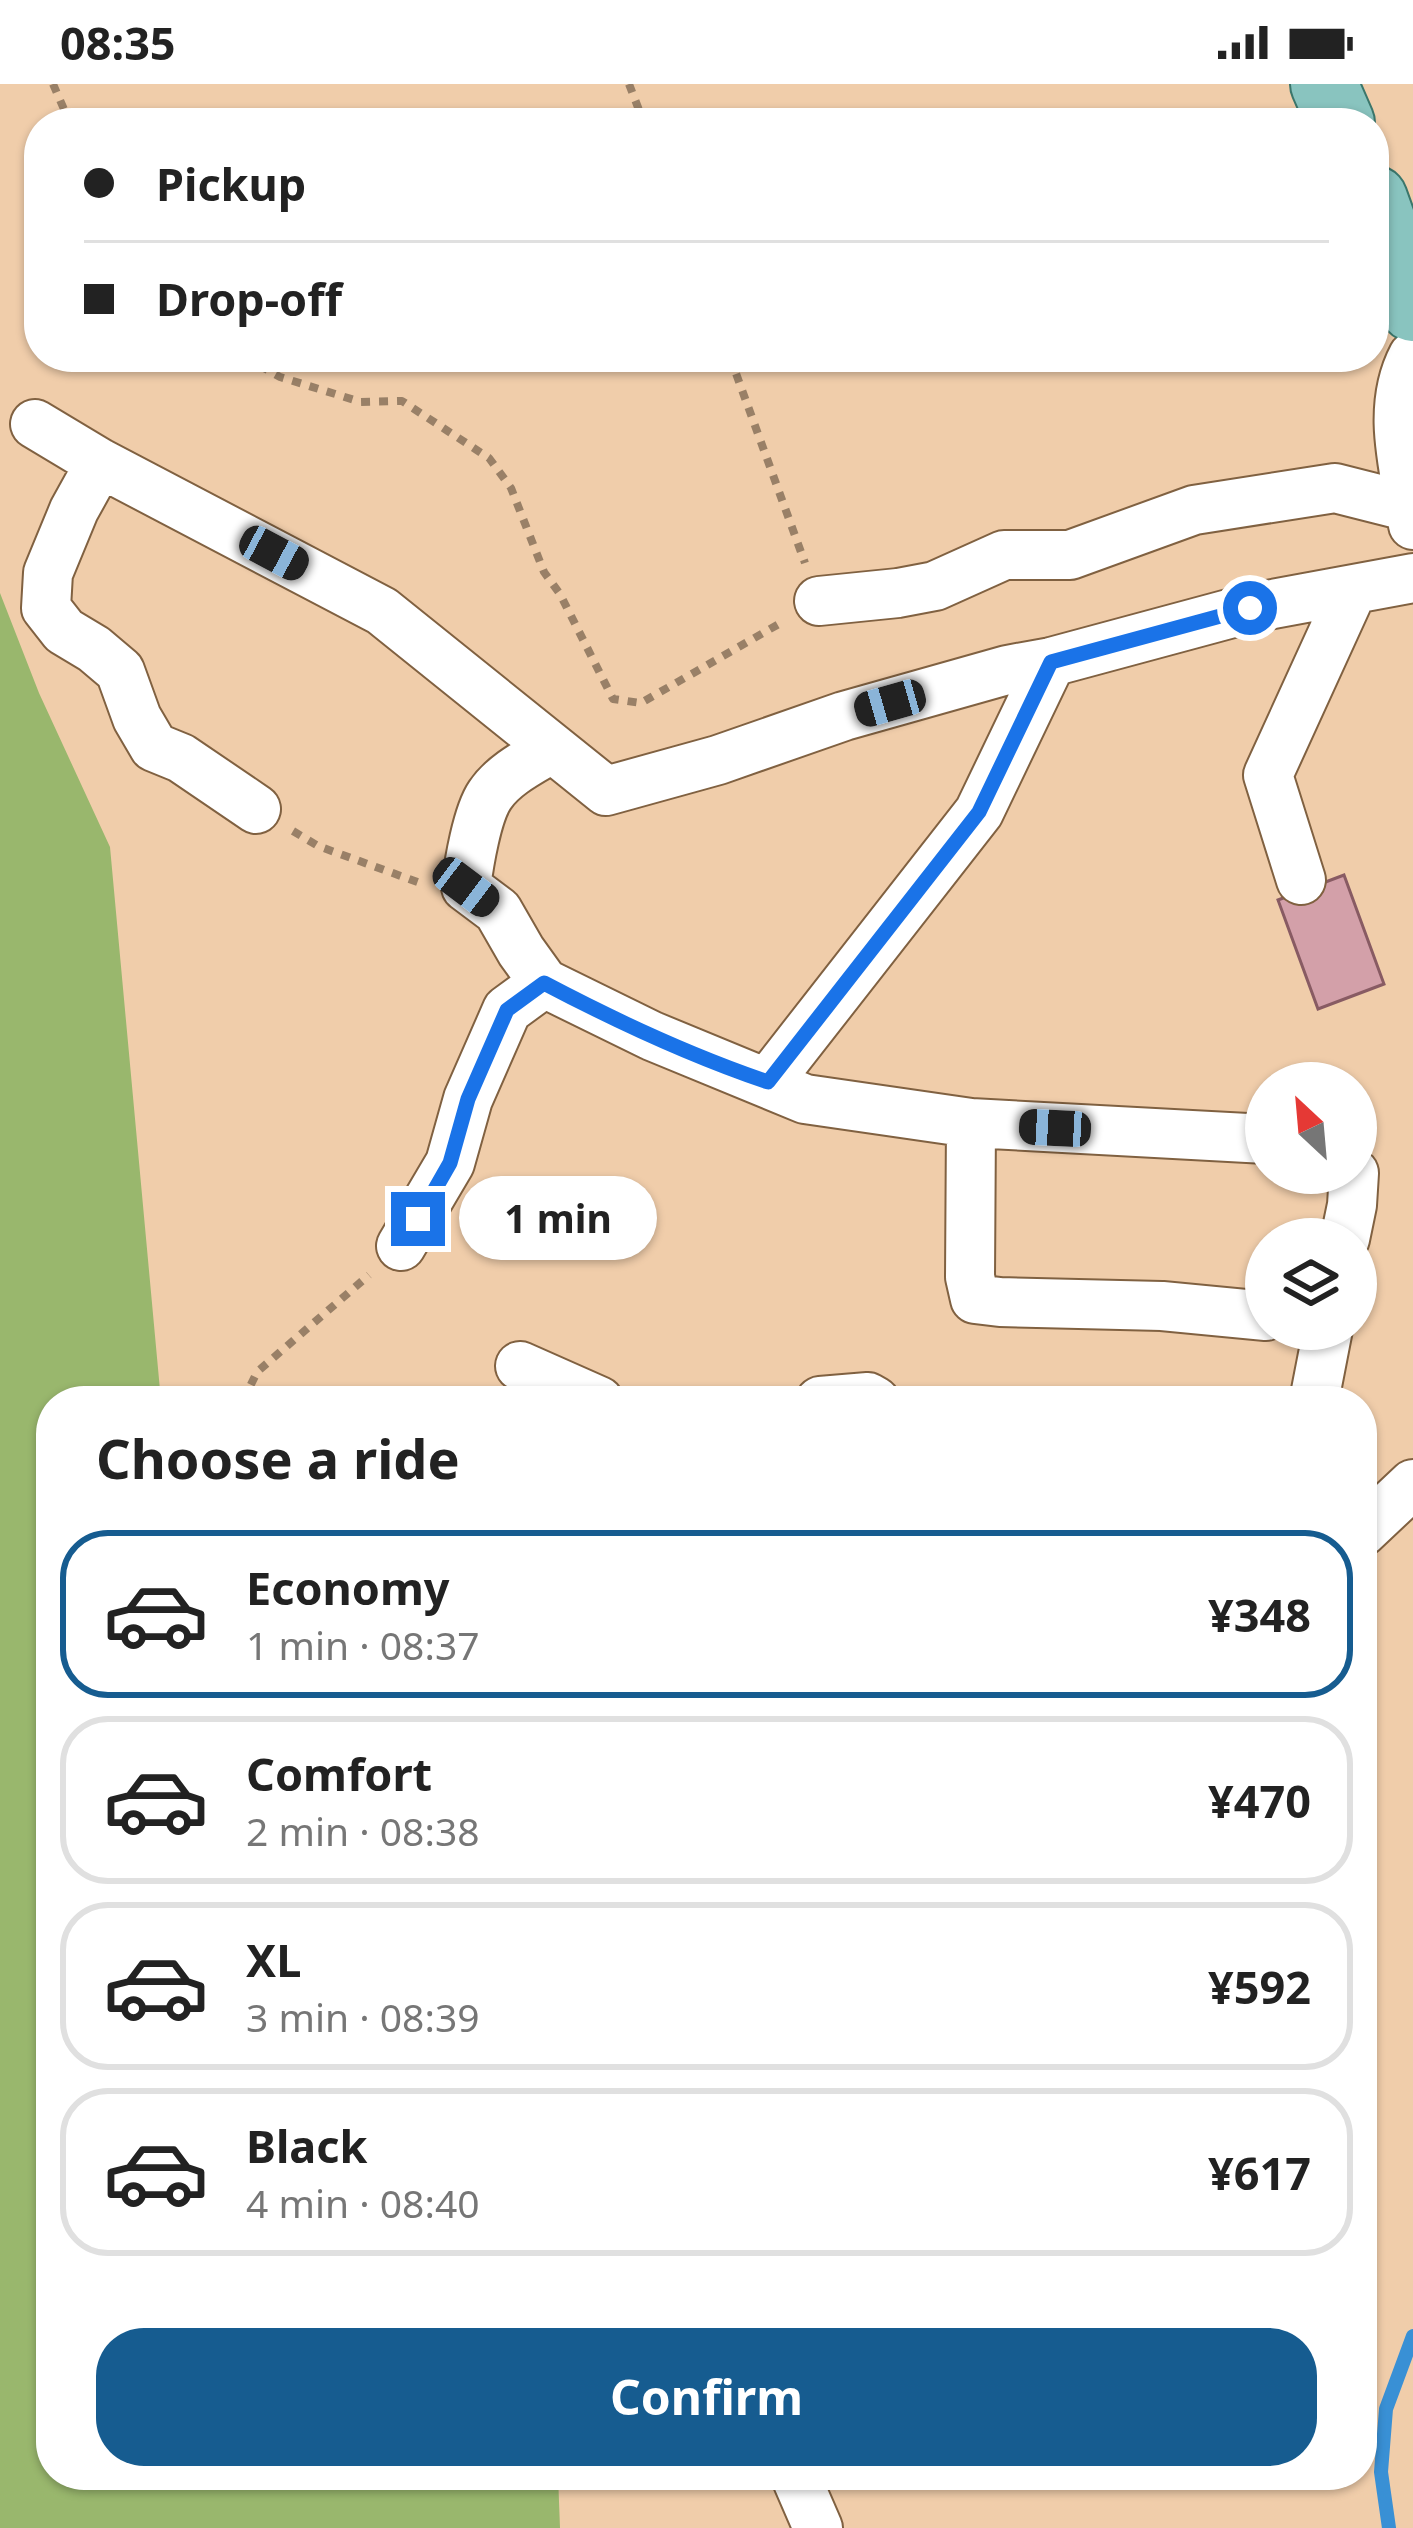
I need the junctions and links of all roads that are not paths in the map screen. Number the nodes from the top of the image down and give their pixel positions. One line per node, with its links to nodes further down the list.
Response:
1 (1389, 241): 2 (main road)
2 (1413, 308)
3 (1413, 356): 6 (street)
4 (35, 424): 5 (street)
5 (100, 463): 11 (street); 12 (street)
6 (1412, 516): 9 (street)
7 (1413, 578): 8 (street)
8 (1352, 590): 10 (street); 13 (street)
9 (819, 601)
10 (1051, 662): 11 (street); 15 (street)
11 (551, 748): 14 (street)
12 (256, 808)
13 (1301, 880)
14 (544, 983): 15 (street); 18 (street)
15 (768, 1082): 16 (street)
16 (971, 1124): 17 (street); 19 (street)
17 (1245, 1138)
18 (401, 1246)
19 (1245, 1314)
20 (1324, 1350): 23 (street)
21 (520, 1366): 22 (street)
22 (565, 1386)
23 (1317, 1386)
24 (1413, 1484): 25 (street)
25 (1377, 1518)
26 (802, 2490): 27 (street)
27 (818, 2528)

